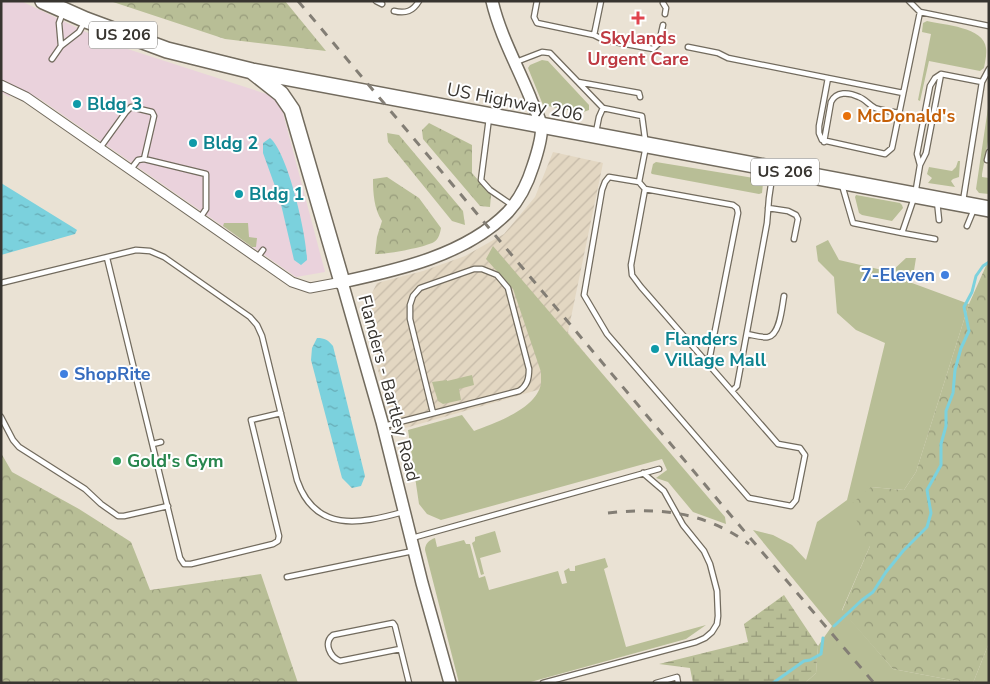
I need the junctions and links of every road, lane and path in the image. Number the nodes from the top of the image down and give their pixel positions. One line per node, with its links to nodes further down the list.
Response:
1 (43, 1): 10 (highway, US Highway 206 / US 206)
2 (376, 1): 9 (lane)
3 (420, 1): 11 (lane)
4 (492, 1): 21 (main road)
5 (537, 1): 17 (lane)
6 (601, 1): 17 (lane)
7 (909, 1): 12 (lane)
8 (663, 3): 13 (lane)
9 (382, 4)
10 (64, 11): 14 (highway, US Highway 206 / US 206); 18 (lane)
11 (394, 11)
12 (920, 12): 16 (lane); 29 (lane)
13 (665, 14)
14 (86, 20): 18 (lane); 23 (highway, US Highway 206 / US 206)
15 (663, 25): 17 (lane)
16 (989, 26)
17 (594, 35)
18 (61, 46): 20 (lane)
19 (688, 47): 25 (lane)
20 (52, 59)
21 (515, 63): 26 (lane); 34 (main road)
22 (989, 69): 27 (lane)
23 (252, 71): 33 (highway, US Highway 206 / US 206); 62 (highway)
24 (941, 74): 27 (lane); 42 (lane); 42 (lane)
25 (828, 78): 29 (lane); 36 (lane)
26 (578, 82): 30 (lane); 31 (lane)
27 (982, 82): 51 (lane)
28 (1, 85): 38 (street)
29 (903, 92): 32 (lane)
30 (640, 97)
31 (603, 108): 35 (lane); 37 (lane)
32 (899, 113): 36 (lane); 36 (lane)
33 (490, 117): 34 (highway, US Highway 206 / US 206); 50 (lane)
34 (542, 126): 35 (highway, US Highway 206 / US 206); 50 (main road, Flanders - Bartley Road)
35 (594, 136): 37 (highway, US Highway 206 / US 206)
36 (824, 142)
37 (646, 146): 43 (highway, US Highway 206 / US 206); 45 (lane)
38 (100, 148): 40 (lane); 44 (street)
39 (989, 152): 41 (lane)
40 (144, 159): 44 (lane); 53 (lane)
41 (989, 160)
42 (920, 165): 48 (lane)
43 (774, 169): 46 (highway, US Highway 206 / US 206); 52 (lane)
44 (131, 170): 53 (street)
45 (639, 182): 47 (lane); 67 (lane)
46 (841, 182): 48 (highway, US Highway 206 / US 206); 56 (lane)
47 (645, 189): 66 (lane); 66 (lane)
48 (915, 195): 49 (highway, US Highway 206 / US 206); 56 (lane)
49 (937, 200): 51 (highway, US Highway 206 / US 206); 54 (lane)
50 (513, 205): 62 (main road, Flanders - Bartley Road)
51 (975, 207): 55 (lane)
52 (768, 208): 57 (lane); 65 (lane)
53 (200, 218): 61 (street)
54 (939, 220)
55 (967, 226)
56 (902, 233): 58 (lane)
57 (794, 239)
58 (935, 239)
59 (263, 250): 61 (lane)
60 (107, 258): 63 (lane); 68 (lane); 73 (lane)
61 (257, 258): 62 (street)
62 (342, 282): 71 (main road, Flanders - Bartley Road)
63 (1, 283)
64 (784, 296): 65 (lane)
65 (747, 334): 67 (lane)
66 (705, 361): 67 (lane)
67 (732, 391)
68 (281, 413): 76 (lane); 77 (lane)
69 (433, 413): 69 (lane); 71 (lane)
70 (1, 417): 76 (lane)
71 (383, 426): 77 (main road, Flanders - Bartley Road)
72 (161, 442): 73 (lane)
73 (152, 444): 76 (lane)
74 (659, 469): 75 (lane)
75 (643, 473): 78 (lane); 84 (lane)
76 (168, 506)
77 (404, 512): 78 (main road, Flanders - Bartley Road)
78 (411, 538): 79 (main road, Flanders - Bartley Road)
79 (414, 551): 80 (lane); 83 (main road, Flanders - Bartley Road)
80 (287, 578)
81 (400, 649): 81 (lane); 82 (lane)
82 (409, 683)
83 (450, 683)
84 (543, 683)
85 (656, 683): 86 (lane)
86 (678, 683)

